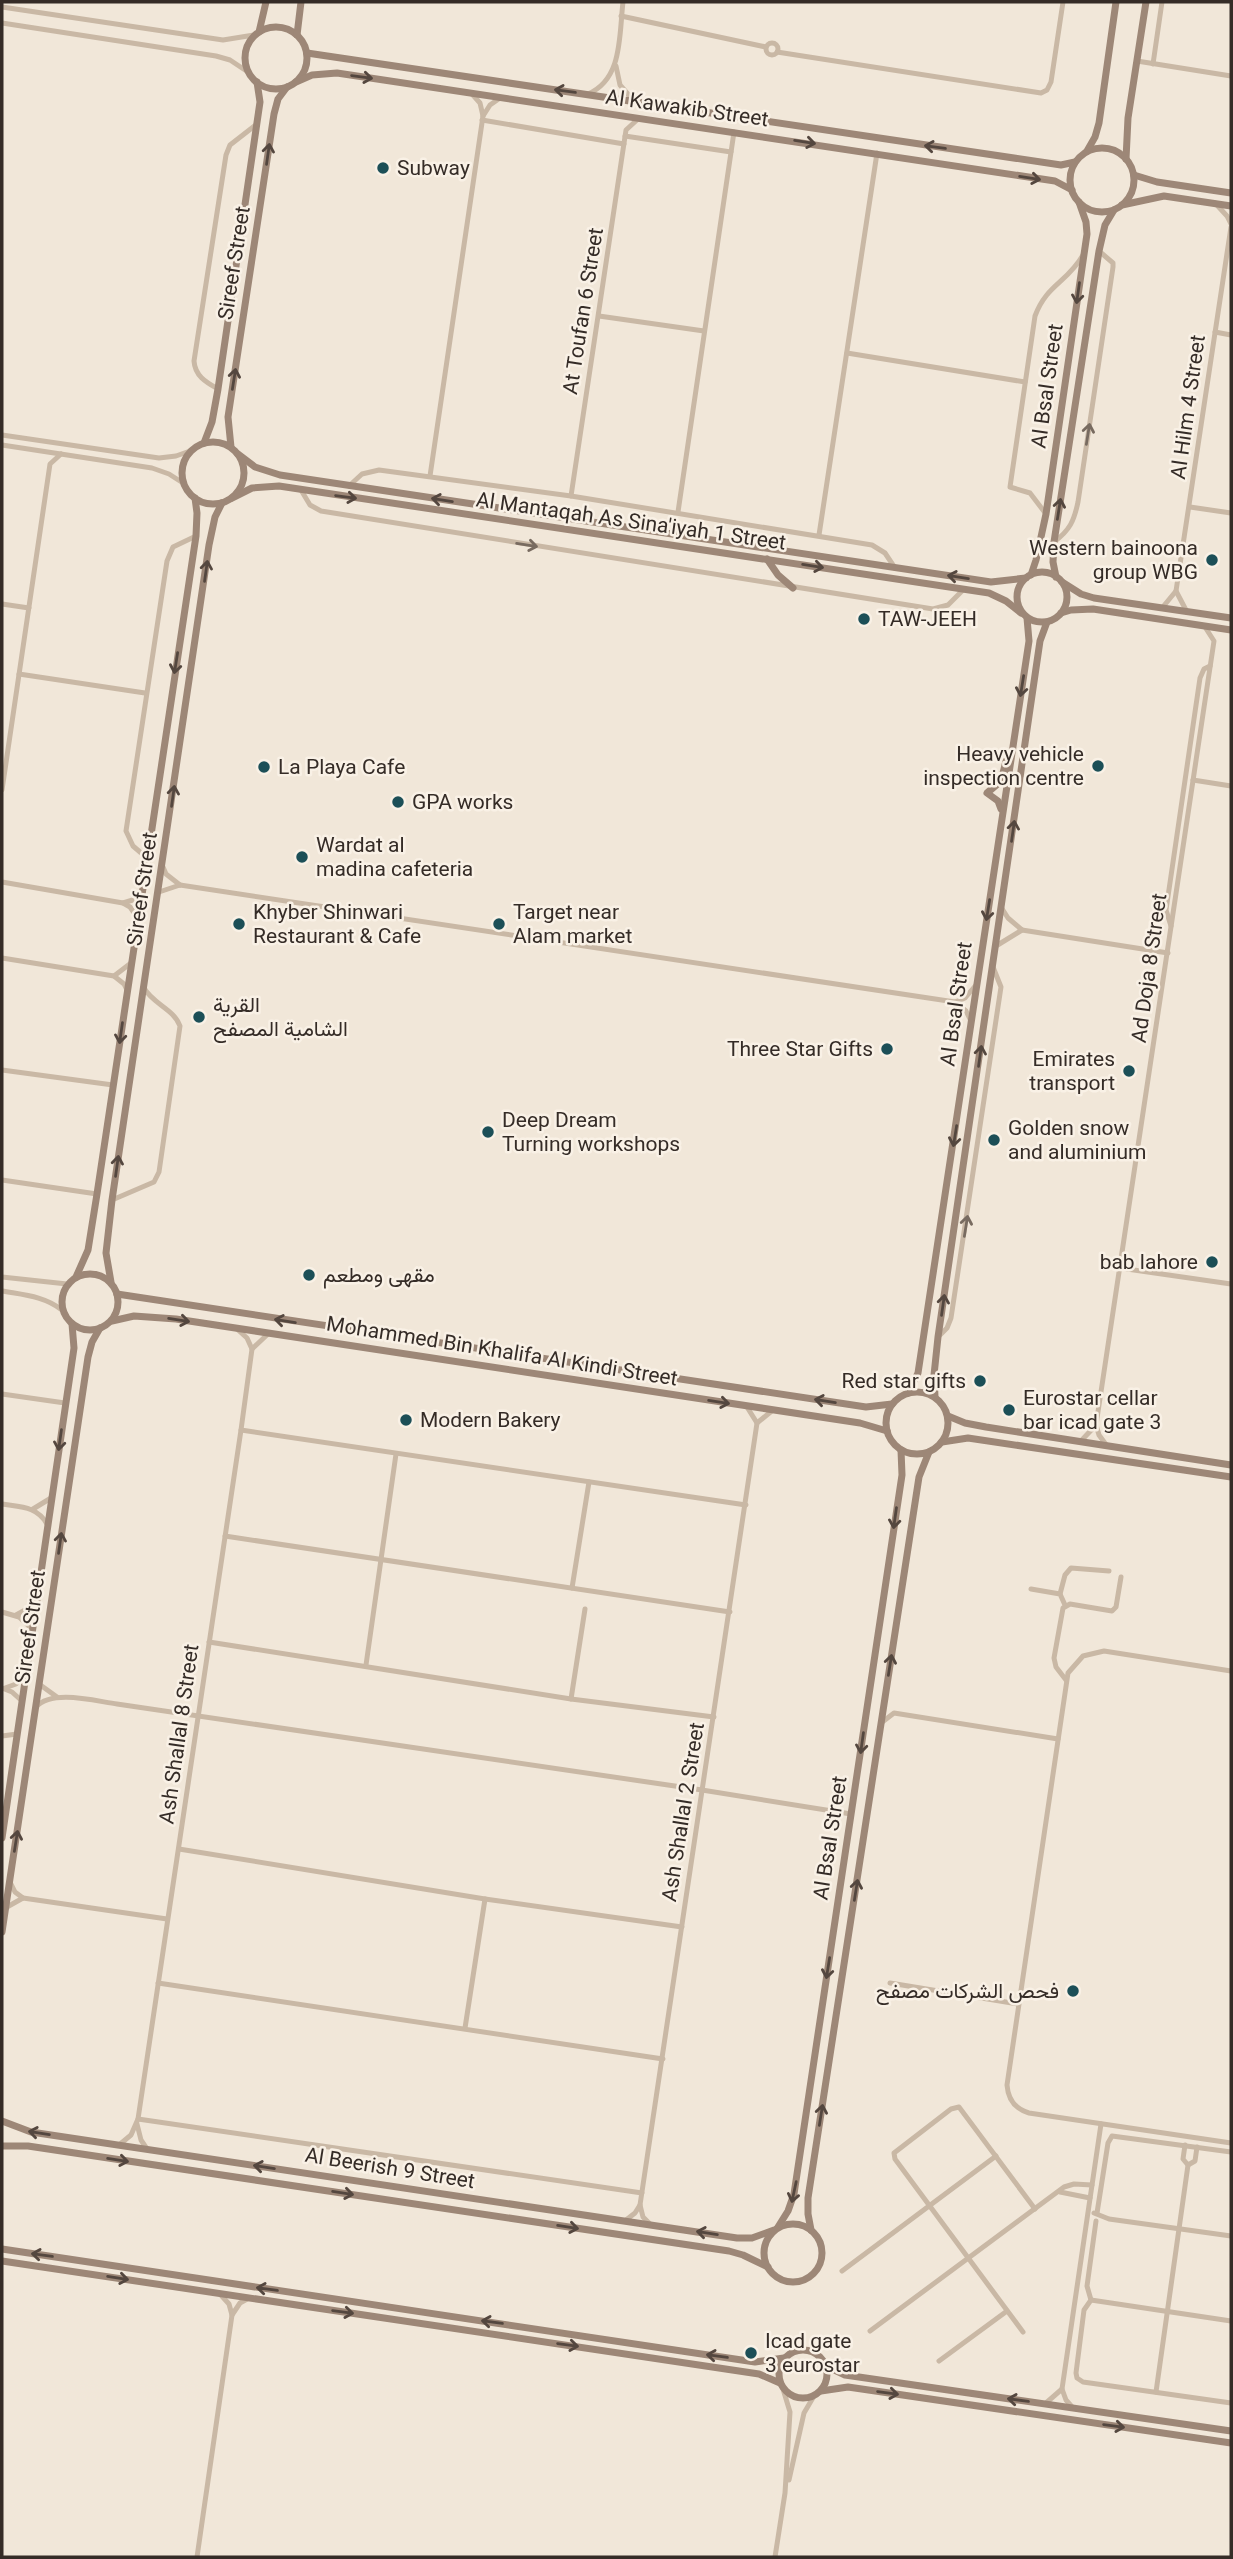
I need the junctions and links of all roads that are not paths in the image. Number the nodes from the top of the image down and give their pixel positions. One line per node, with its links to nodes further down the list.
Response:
1 (266, 2): 11 (street)
2 (301, 2): 12 (street)
3 (623, 2): 9 (street)
4 (1063, 2): 9 (street)
5 (1116, 2): 34 (street)
6 (1146, 2): 14 (street)
7 (1162, 2): 16 (street)
8 (2, 7): 11 (street)
9 (621, 16): 15 (street)
10 (2, 23): 17 (street)
11 (257, 34): 12 (street); 17 (street)
12 (297, 35): 13 (street)
13 (307, 53): 20 (street); 23 (street, Al Kawakib Street, one-way to 13)
14 (1137, 61): 16 (street); 36 (street)
15 (615, 63): 23 (street); 25 (street)
16 (1153, 64): 18 (street)
17 (248, 72): 19 (street)
18 (1231, 76)
19 (257, 82): 21 (street); 29 (street, Sireef Street)
20 (296, 82): 21 (street); 22 (street, Al Kawakib Street, one-way to 22)
21 (287, 87): 58 (street, Sireef Street, one-way to 21)
22 (471, 93): 24 (street, Al Kawakib Street); 27 (street)
23 (586, 94): 25 (street, Al Kawakib Street)
24 (501, 98): 26 (street, Al Kawakib Street); 27 (street)
25 (635, 102): 37 (street, Al Kawakib Street, one-way to 25)
26 (617, 116): 28 (street, Al Kawakib Street); 31 (street)
27 (483, 118): 32 (street); 64 (street)
28 (638, 119): 30 (street, Al Kawakib Street); 31 (street)
29 (257, 124): 54 (street, Sireef Street); 54 (street)
30 (734, 132): 33 (street); 35 (street, Al Kawakib Street, one-way to 35)
31 (626, 133): 32 (street, At Toufan 6 Street); 33 (street)
32 (624, 144): 48 (street, At Toufan 6 Street)
33 (731, 152): 49 (street)
34 (1086, 152): 36 (street); 37 (street)
35 (877, 153): 39 (street, Al Kawakib Street, one-way to 39); 52 (street)
36 (1126, 159): 38 (street)
37 (1075, 162): 39 (street)
38 (1134, 175): 40 (street); 44 (street)
39 (1072, 191): 41 (street)
40 (1231, 193)
41 (1079, 202): 44 (street); 47 (street, Al Bsal Street)
42 (1214, 203): 43 (street); 44 (street); 45 (street, Al Hilm 4 Street)
43 (1231, 206)
44 (1118, 208): 46 (street, Al Bsal Street)
45 (1231, 227): 50 (street, Al Hilm 4 Street)
46 (1099, 251): 78 (street, Al Bsal Street, one-way to 46); 78 (street, one-way to 46)
47 (1084, 253): 53 (street); 75 (street, Al Bsal Street, one-way to 75)
48 (599, 316): 49 (street); 68 (street, At Toufan 6 Street)
49 (704, 331): 73 (street)
50 (1214, 332): 51 (street); 72 (street, Al Hilm 4 Street)
51 (1231, 335)
52 (847, 353): 53 (street); 77 (street)
53 (1025, 382): 75 (street)
54 (218, 389): 56 (street, Sireef Street)
55 (2, 435): 60 (street)
56 (204, 443): 58 (street); 60 (street)
57 (2, 445): 59 (street)
58 (231, 447): 61 (street)
59 (36, 451): 62 (street); 63 (street)
60 (190, 451): 65 (street)
61 (238, 453): 66 (street, Al Mantaqah As Sina'iyah 1 Street); 70 (street)
62 (61, 454): 63 (street); 65 (street)
63 (50, 464): 87 (street)
64 (430, 476): 66 (street); 68 (street)
65 (183, 483): 69 (street)
66 (349, 486): 80 (street, Al Mantaqah As Sina'iyah 1 Street, one-way to 66)
67 (301, 490): 70 (street, Al Mantaqah As Sina'iyah 1 Street); 79 (street, Al Mantaqah As Sina'iyah 1 Street, one-way to 79); 83 (street, one-way to 83)
68 (572, 496): 73 (street)
69 (195, 498): 71 (street); 76 (street, Sireef Street)
70 (232, 498): 71 (street)
71 (222, 503): 107 (street, Sireef Street, one-way to 71)
72 (1190, 507): 74 (street); 85 (street, Al Hilm 4 Street)
73 (678, 513): 77 (street)
74 (1231, 513)
75 (1046, 514): 81 (street, Al Bsal Street)
76 (196, 536): 99 (street); 106 (street, Sireef Street, one-way to 106)
77 (819, 536): 80 (street)
78 (1054, 542): 82 (street, Al Bsal Street)
79 (766, 559): 83 (street); 84 (street, Al Mantaqah As Sina'iyah 1 Street, one-way to 84)
80 (895, 568): 81 (street, Al Mantaqah As Sina'iyah 1 Street, one-way to 80)
81 (1028, 576): 82 (street); 91 (street)
82 (1059, 579): 88 (street); 90 (street)
83 (793, 587): 84 (street)
84 (964, 589): 91 (street, Al Mantaqah As Sina'iyah 1 Street)
85 (1177, 592): 88 (street); 89 (street)
86 (2, 604): 87 (street)
87 (29, 608): 98 (street)
88 (1162, 608): 89 (street)
89 (1187, 612): 92 (street)
90 (1062, 613): 93 (street); 94 (street)
91 (1024, 615): 93 (street); 101 (street, Al Bsal Street, one-way to 101)
92 (1231, 618)
93 (1047, 622): 113 (street, Al Bsal Street, one-way to 93)
94 (1203, 626): 95 (street); 96 (street)
95 (1230, 630): 96 (street)
96 (1214, 641): 97 (street, Ad Doja 8 Street)
97 (1210, 666): 102 (street, Ad Doja 8 Street); 115 (street)
98 (19, 674): 99 (street); 100 (street)
99 (145, 693): 106 (street)
100 (5, 742): 104 (street)
101 (1012, 751): 105 (street, Al Bsal Street); 105 (street)
102 (1193, 780): 103 (street); 115 (street, Ad Doja 8 Street)
103 (1231, 786)
104 (2, 790)
105 (1002, 818): 122 (street, Al Bsal Street, one-way to 122)
106 (147, 858): 110 (street, Sireef Street)
107 (163, 867): 109 (street); 111 (street, Sireef Street)
108 (2, 882): 112 (street)
109 (180, 885): 111 (street); 125 (street)
110 (142, 891): 112 (street); 114 (street, Sireef Street)
111 (159, 892): 123 (street, Sireef Street)
112 (123, 903): 114 (street)
113 (1002, 907): 116 (street); 117 (street, Al Bsal Street)
114 (138, 918): 120 (street, Sireef Street)
115 (1171, 926): 118 (street, Ad Doja 8 Street)
116 (1022, 930): 117 (street); 118 (street)
117 (996, 946): 149 (street, Al Bsal Street, one-way to 117)
118 (1168, 953): 132 (street, Ad Doja 8 Street)
119 (2, 958): 121 (street)
120 (131, 963): 121 (street); 124 (street, Sireef Street)
121 (114, 975): 124 (street)
122 (976, 985): 125 (street); 126 (street, Al Bsal Street)
123 (144, 988): 131 (street, Sireef Street, one-way to 123); 131 (street)
124 (127, 991): 128 (street, Sireef Street, one-way to 128)
125 (955, 1002): 126 (street)
126 (971, 1021): 147 (street, Al Bsal Street, one-way to 147)
127 (2, 1070): 128 (street)
128 (113, 1085): 130 (street, Sireef Street)
129 (2, 1180): 130 (street)
130 (97, 1194): 134 (street, Sireef Street)
131 (112, 1200): 135 (street, Sireef Street)
132 (1120, 1268): 137 (street); 156 (street, Ad Doja 8 Street)
133 (2, 1277): 136 (street)
134 (76, 1277): 135 (street); 136 (street)
135 (111, 1282): 139 (street)
136 (67, 1284): 140 (street)
137 (1231, 1284)
138 (2, 1291): 140 (street)
139 (117, 1294): 141 (street); 151 (street, Mohammed Bin Khalifa Al Kindi Street, one-way to 139)
140 (62, 1310): 142 (street)
141 (112, 1321): 143 (street); 144 (street, Mohammed Bin Khalifa Al Kindi Street, one-way to 144)
142 (72, 1324): 143 (street); 150 (street, Sireef Street)
143 (100, 1328): 194 (street, Sireef Street, one-way to 143)
144 (235, 1328): 145 (street, Mohammed Bin Khalifa Al Kindi Street); 146 (street)
145 (269, 1333): 146 (street); 152 (street, Mohammed Bin Khalifa Al Kindi Street, one-way to 152)
146 (252, 1349): 157 (street, Ash Shallal 8 Street)
147 (908, 1393): 149 (street); 151 (street)
148 (2, 1394): 150 (street)
149 (935, 1397): 154 (street)
150 (65, 1403): 168 (street, Sireef Street, one-way to 168)
151 (892, 1404): 158 (street)
152 (745, 1406): 153 (street, Mohammed Bin Khalifa Al Kindi Street); 155 (street)
153 (773, 1410): 155 (street); 158 (street, Mohammed Bin Khalifa Al Kindi Street)
154 (948, 1416): 159 (street); 160 (street)
155 (757, 1423): 170 (street, Ash Shallal 2 Street)
156 (1096, 1425): 160 (street); 161 (street)
157 (241, 1430): 164 (street); 173 (street, Ash Shallal 8 Street)
158 (887, 1431): 162 (street)
159 (943, 1442): 163 (street); 166 (street)
160 (1080, 1442): 161 (street)
161 (1108, 1447): 165 (street)
162 (901, 1450): 163 (street); 209 (street, Al Bsal Street, one-way to 209)
163 (929, 1452): 198 (street, Al Bsal Street, one-way to 163)
164 (396, 1454): 167 (street); 174 (street)
165 (1231, 1465)
166 (1231, 1477)
167 (589, 1482): 170 (street); 177 (street)
168 (52, 1497): 171 (street); 172 (street, Sireef Street)
169 (2, 1504): 171 (street)
170 (746, 1505): 184 (street, Ash Shallal 2 Street)
171 (33, 1509): 172 (street)
172 (48, 1525): 180 (street, Sireef Street)
173 (225, 1536): 174 (street); 187 (street, Ash Shallal 8 Street)
174 (380, 1559): 177 (street); 188 (street)
175 (1109, 1571): 179 (street)
176 (1121, 1577): 181 (street)
177 (572, 1588): 184 (street)
178 (1031, 1590): 179 (street)
179 (1060, 1594): 181 (street)
180 (36, 1604): 185 (street); 186 (street, Sireef Street)
181 (1065, 1605): 189 (street)
182 (585, 1609): 197 (street)
183 (2, 1612): 185 (street)
184 (730, 1612): 203 (street, Ash Shallal 2 Street)
185 (16, 1615): 186 (street)
186 (32, 1629): 192 (street, Sireef Street)
187 (209, 1642): 188 (street); 202 (street, Ash Shallal 8 Street)
188 (366, 1665): 197 (street)
189 (1056, 1667): 190 (street); 193 (street)
190 (1072, 1667): 191 (street); 193 (street)
191 (1231, 1671)
192 (25, 1676): 195 (street); 199 (street, Sireef Street)
193 (1066, 1680): 207 (street)
194 (39, 1684): 196 (street); 200 (street, Sireef Street)
195 (4, 1688): 199 (street)
196 (57, 1697): 200 (street); 202 (street)
197 (571, 1699): 203 (street)
198 (884, 1700): 201 (street); 204 (street, Al Bsal Street)
199 (22, 1701): 205 (street, Sireef Street)
200 (36, 1708): 212 (street, Sireef Street, one-way to 200)
201 (894, 1713): 204 (street); 207 (street)
202 (198, 1716): 208 (street); 211 (street, Ash Shallal 8 Street)
203 (714, 1717): 208 (street, Ash Shallal 2 Street)
204 (881, 1723): 252 (street, Al Bsal Street, one-way to 204)
205 (17, 1734): 206 (street); 210 (street, Sireef Street)
206 (2, 1737)
207 (1058, 1739): 221 (street)
208 (702, 1790): 209 (street); 217 (street, Ash Shallal 2 Street)
209 (851, 1814): 251 (street, Al Bsal Street, one-way to 251)
210 (2, 1838)
211 (179, 1849): 214 (street); 216 (street, Ash Shallal 8 Street)
212 (10, 1882): 213 (street); 215 (street, Sireef Street)
213 (23, 1898): 215 (street); 216 (street)
214 (485, 1899): 217 (street); 222 (street)
215 (6, 1908): 218 (street, Sireef Street)
216 (167, 1919): 219 (street, Ash Shallal 8 Street)
217 (682, 1927): 223 (street, Ash Shallal 2 Street)
218 (2, 1932)
219 (158, 1983): 222 (street); 225 (street, Ash Shallal 8 Street)
220 (890, 1983): 221 (street)
221 (1018, 2004): 226 (street)
222 (465, 2028): 223 (street)
223 (663, 2059): 238 (street, Ash Shallal 2 Street)
224 (2, 2121): 228 (street, Al Beerish 9 Street, one-way to 224)
225 (138, 2121): 228 (street); 232 (street, Ash Shallal 8 Street); 238 (street)
226 (1101, 2124): 227 (street); 236 (street)
227 (1231, 2143)
228 (119, 2145): 232 (street, Al Beerish 9 Street)
229 (2, 2146): 257 (street, Al Beerish 9 Street, one-way to 257)
230 (1185, 2146): 231 (street); 235 (street); 244 (street)
231 (1197, 2147): 233 (street); 235 (street)
232 (147, 2150): 247 (street, Al Beerish 9 Street, one-way to 232)
233 (1231, 2152)
234 (996, 2156): 241 (street); 241 (street); 242 (street)
235 (1188, 2165): 250 (street)
236 (1092, 2185): 237 (street); 239 (street)
237 (1060, 2192): 239 (street); 242 (street)
238 (642, 2193): 240 (street, Ash Shallal 2 Street)
239 (1090, 2198): 243 (street)
240 (640, 2205): 247 (street); 249 (street)
241 (929, 2206): 255 (street); 258 (street)
242 (1035, 2209): 255 (street)
243 (1088, 2212): 244 (street); 245 (street)
244 (1097, 2213): 246 (street)
245 (1087, 2219): 248 (street); 272 (street)
246 (1109, 2219): 248 (street); 250 (street)
247 (624, 2221): 249 (street, Al Beerish 9 Street)
248 (1096, 2221): 261 (street)
249 (651, 2225): 251 (street, Al Beerish 9 Street, one-way to 249)
250 (1179, 2228): 253 (street); 263 (street)
251 (776, 2229): 252 (street); 257 (street)
252 (811, 2230): 257 (street)
253 (1231, 2236)
254 (2, 2249): 268 (street, one-way to 254)
255 (968, 2259): 262 (street); 266 (street)
256 (2, 2261): 259 (street, one-way to 259)
257 (768, 2267)
258 (842, 2271)
259 (219, 2294): 260 (street); 264 (street)
260 (249, 2298): 264 (street); 271 (street, one-way to 271)
261 (1091, 2300): 263 (street); 273 (street)
262 (1007, 2311): 267 (street); 269 (street)
263 (1167, 2311): 265 (street); 273 (street)
264 (232, 2315): 281 (street)
265 (1231, 2321)
266 (870, 2331)
267 (1023, 2332)
268 (784, 2358): 270 (street); 271 (street)
269 (939, 2361)
270 (826, 2366): 274 (street); 276 (street, one-way to 270)
271 (781, 2386): 274 (street); 280 (street)
272 (1062, 2389): 276 (street); 277 (street)
273 (1156, 2392): 275 (street)
274 (818, 2394): 279 (street, one-way to 279); 280 (street)
275 (1231, 2403)
276 (1045, 2404): 277 (street)
277 (1073, 2408): 278 (street)
278 (1231, 2431)
279 (1231, 2443)
280 (785, 2493): 282 (street)
281 (197, 2557)
282 (775, 2557)

